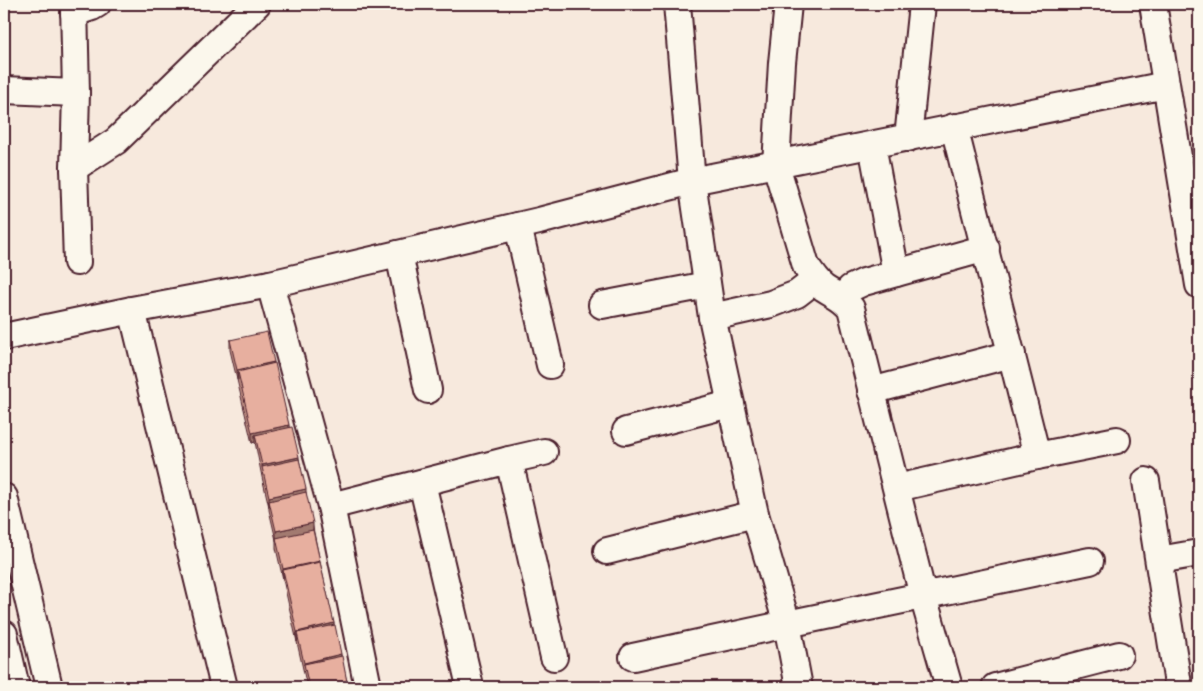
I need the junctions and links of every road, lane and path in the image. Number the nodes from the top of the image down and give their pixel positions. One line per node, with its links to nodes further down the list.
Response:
1 (98, 4): 6 (street)
2 (677, 4): 16 (street)
3 (788, 4): 14 (street)
4 (922, 4): 12 (street)
5 (1153, 4): 8 (street)
6 (74, 8): 10 (street)
7 (246, 8): 15 (street)
8 (1166, 85): 11 (street); 25 (street)
9 (4, 90): 10 (street)
10 (76, 93): 15 (street)
11 (954, 128): 12 (street); 18 (street)
12 (908, 138): 13 (street)
13 (872, 145): 14 (street); 21 (street)
14 (776, 165): 16 (street); 22 (street)
15 (74, 168): 20 (street)
16 (692, 181): 17 (street); 24 (street)
17 (518, 226): 19 (street); 32 (street)
18 (986, 248): 21 (street); 31 (street)
19 (399, 254): 23 (street); 33 (street)
20 (77, 262)
21 (896, 273): 26 (street)
22 (815, 280): 26 (street); 29 (street)
23 (270, 284): 28 (street); 45 (street)
24 (707, 285): 27 (street); 29 (street)
25 (1199, 285)
26 (842, 298): 34 (street)
27 (602, 305)
28 (132, 310): 30 (street); 61 (street)
29 (712, 317): 35 (street)
30 (4, 337)
31 (1012, 354): 34 (street); 39 (street)
32 (550, 365)
33 (428, 390)
34 (872, 391): 43 (street)
35 (730, 404): 36 (street); 46 (street)
36 (626, 431)
37 (1117, 440): 39 (street)
38 (544, 452): 40 (street)
39 (1037, 456): 43 (street)
40 (510, 460): 42 (street); 55 (street)
41 (1146, 481): 49 (street)
42 (422, 482): 45 (street); 58 (street)
43 (896, 488): 51 (street)
44 (4, 497): 60 (street)
45 (331, 506): 62 (street)
46 (756, 514): 47 (street); 52 (street)
47 (607, 551)
48 (1199, 554): 49 (street)
49 (1159, 560): 57 (street)
50 (1090, 561): 51 (street)
51 (922, 596): 52 (street); 64 (street)
52 (787, 624): 56 (street); 63 (street)
53 (4, 634): 59 (street)
54 (1119, 655): 65 (street)
55 (554, 657)
56 (633, 658)
57 (1178, 684)
58 (470, 686)
59 (16, 687)
60 (49, 687)
61 (224, 687)
62 (368, 687)
63 (799, 687)
64 (949, 687)
65 (995, 687)

